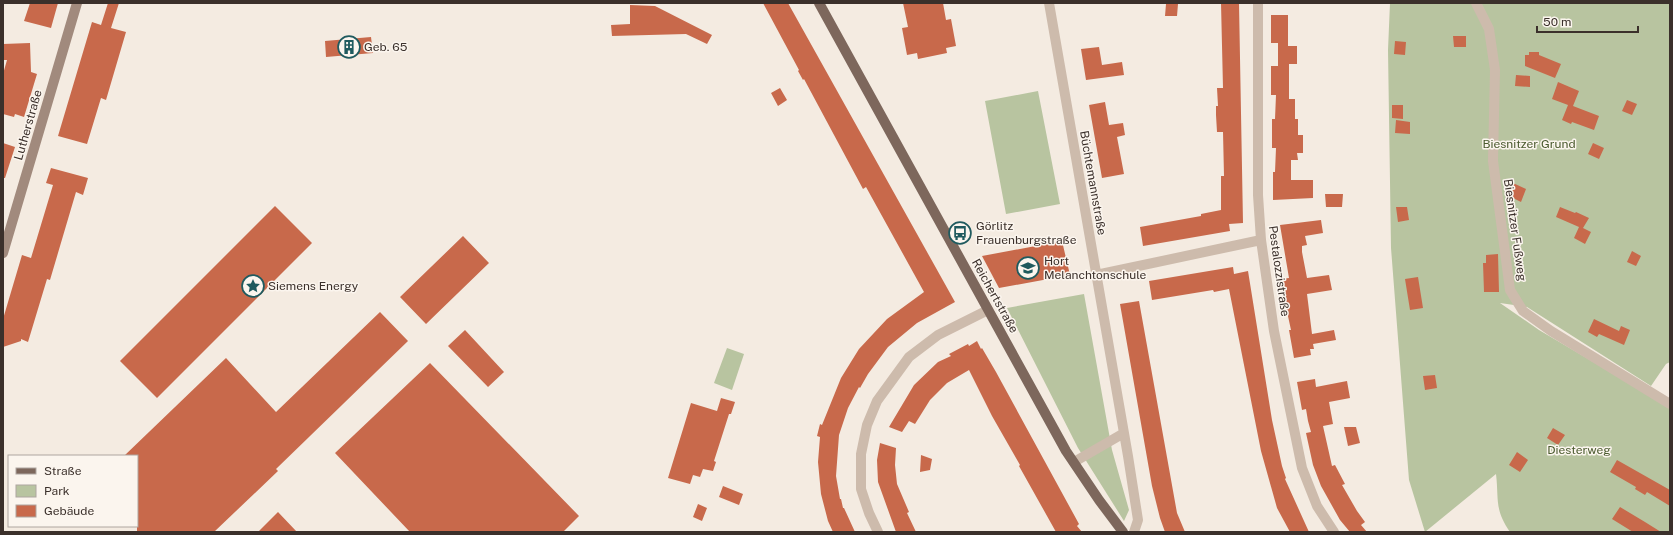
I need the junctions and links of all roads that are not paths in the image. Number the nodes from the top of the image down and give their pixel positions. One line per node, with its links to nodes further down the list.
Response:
1 (76, 3): 7 (street, Lutherstraße)
2 (819, 3): 9 (main road, Reichertstraße)
3 (1049, 3): 8 (street, Büchtemannstraße)
4 (1258, 3): 6 (street, Pestalozzistraße)
5 (1476, 3): 10 (street, Biesnitzer Fußweg)
6 (1260, 240): 8 (street); 16 (street, Pestalozzistraße)
7 (3, 253)
8 (1096, 275): 11 (street, Büchtemannstraße)
9 (988, 310): 12 (main road, Reichertstraße); 13 (street)
10 (1670, 404)
11 (1124, 433): 12 (street); 15 (street, Büchtemannstraße)
12 (1074, 462): 14 (main road, Reichertstraße)
13 (878, 532)
14 (1123, 532)
15 (1134, 532)
16 (1334, 532)

